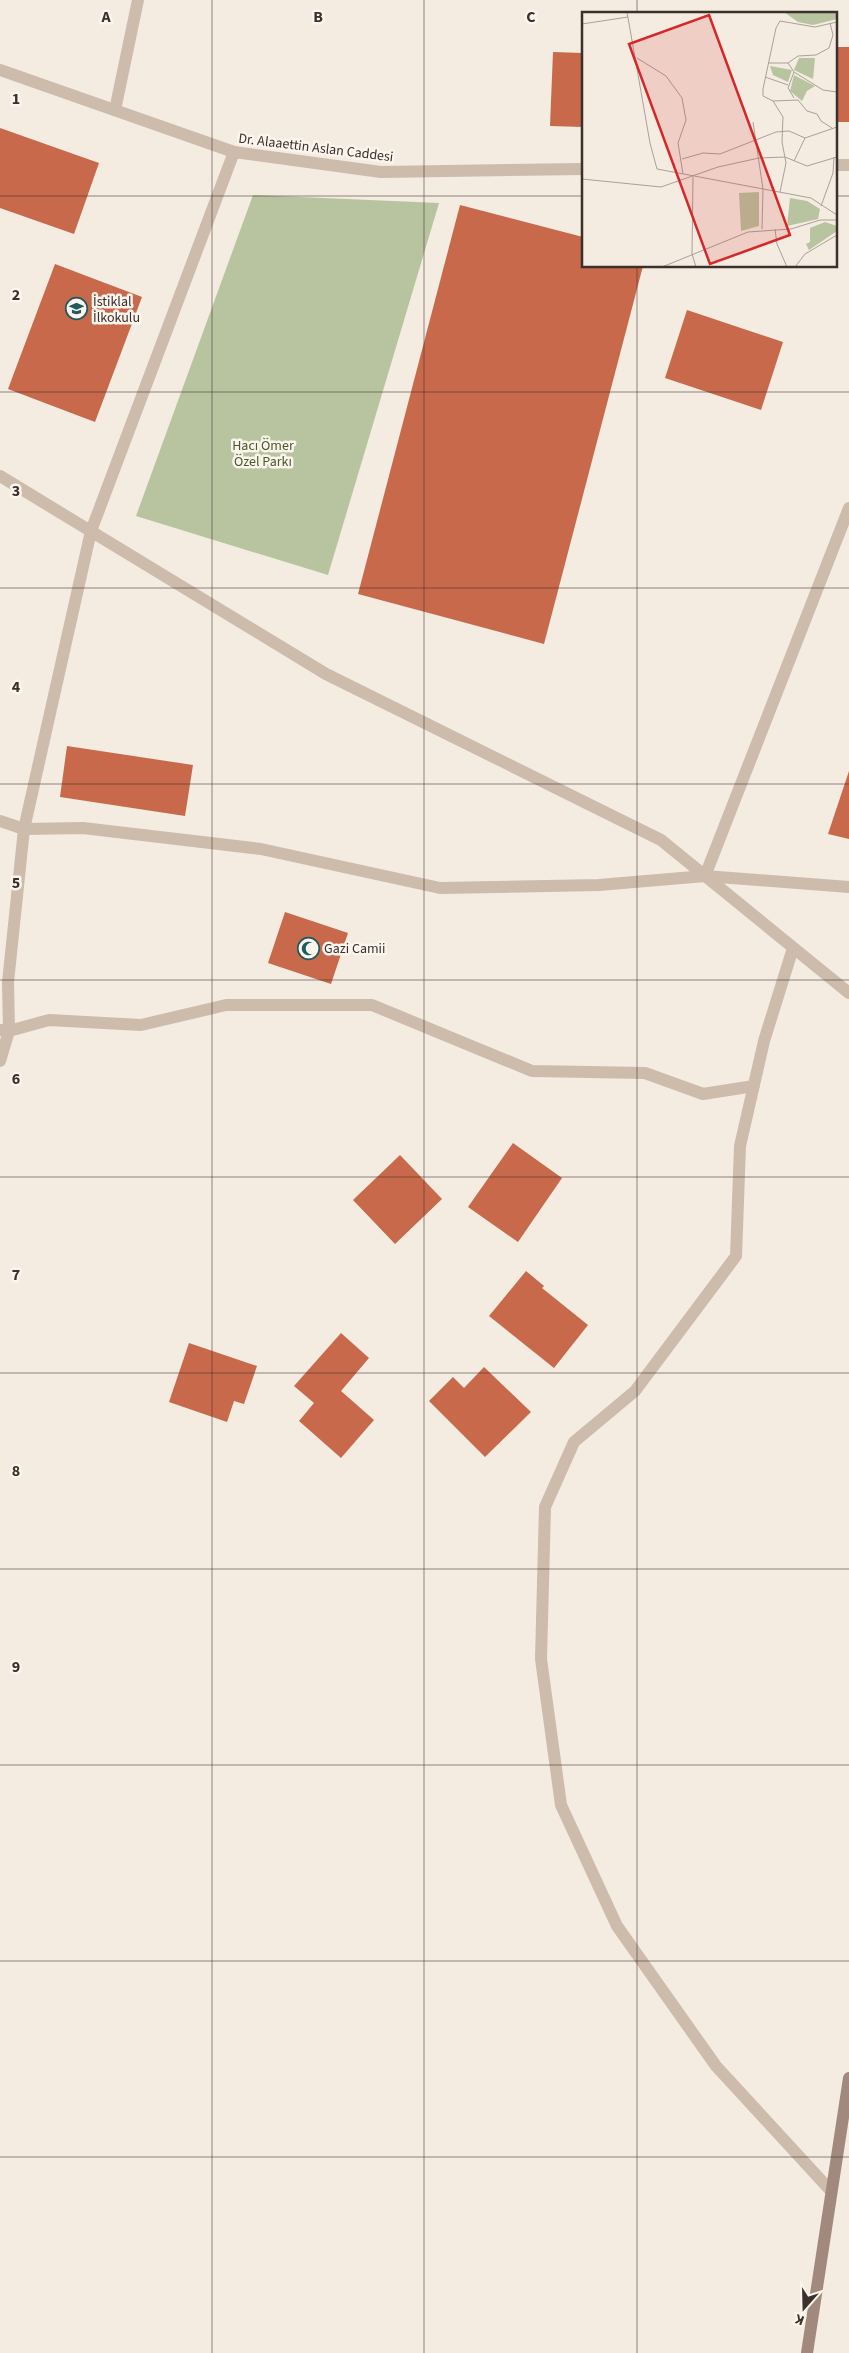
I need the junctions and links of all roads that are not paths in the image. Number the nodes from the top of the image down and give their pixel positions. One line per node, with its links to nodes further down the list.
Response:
1 (138, 0): 3 (street)
2 (0, 70): 3 (street, Dr. Alaaettin Aslan Caddesi)
3 (115, 110): 4 (street, Dr. Alaaettin Aslan Caddesi)
4 (234, 152): 7 (street, Dr. Alaaettin Aslan Caddesi); 10 (street)
5 (836, 165): 6 (street)
6 (849, 165)
7 (582, 169)
8 (0, 476): 10 (street)
9 (849, 508): 13 (street)
10 (91, 531): 12 (street); 13 (street)
11 (0, 821): 12 (street)
12 (24, 829): 13 (street); 17 (street)
13 (705, 876): 14 (street); 15 (street)
14 (849, 887)
15 (793, 948): 16 (street); 19 (street)
16 (849, 993)
17 (4, 1031): 18 (street); 19 (street)
18 (0, 1061)
19 (754, 1086): 21 (street)
20 (849, 2078): 21 (main road)
21 (831, 2191): 22 (main road)
22 (807, 2353)

